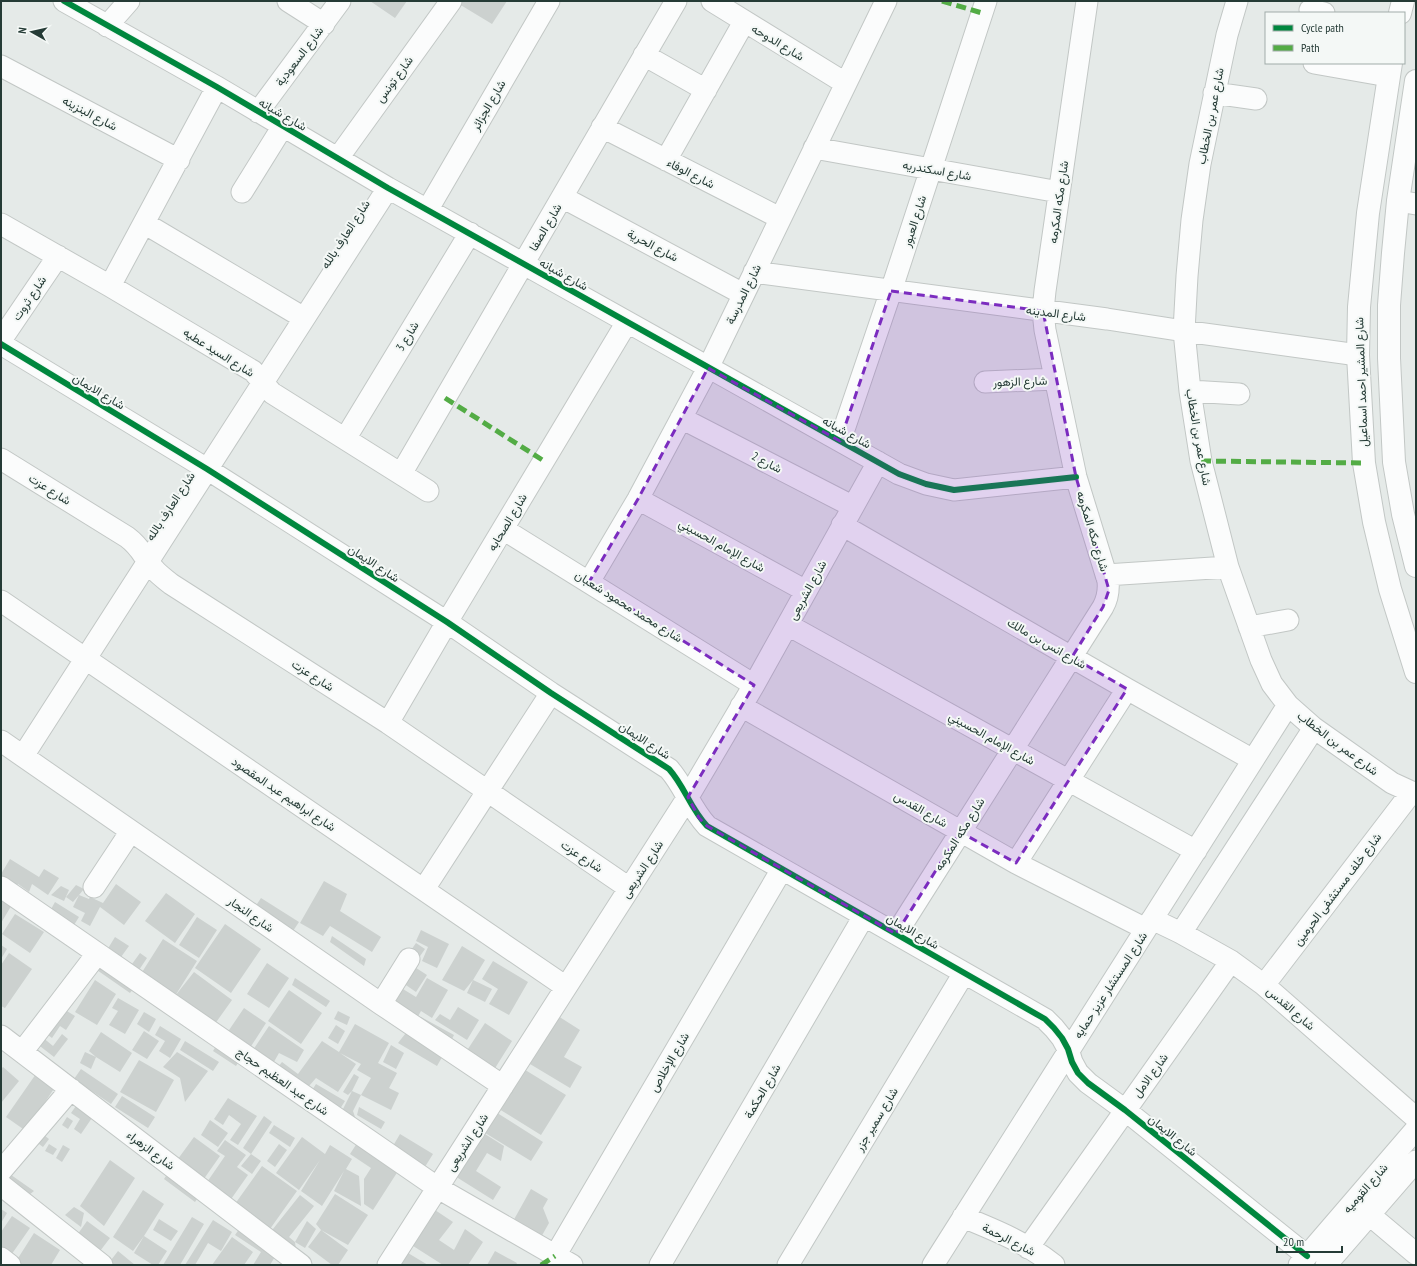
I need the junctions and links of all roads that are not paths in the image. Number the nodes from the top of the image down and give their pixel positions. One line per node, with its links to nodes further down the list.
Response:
1 (64, 1): 17 (street, شارع شبانه)
2 (129, 1): 17 (street)
3 (288, 1): 16 (street)
4 (340, 1): 16 (street, شارع السعودية)
5 (450, 1): 32 (street, شارع تونس)
6 (549, 1): 41 (street, شارع الجزائر)
7 (676, 1): 18 (street, شارع الصفا)
8 (712, 1): 15 (street, شارع الدوحه)
9 (886, 1): 23 (street, شارع المدرسة)
10 (986, 1): 35 (street, شارع العبور)
11 (1087, 1): 38 (street, شارع مكه المكرمه)
12 (1237, 1): 26 (street, شارع عمر بن الخطاب)
13 (1403, 1): 14 (street)
14 (1400, 12)
15 (744, 22): 23 (street, شارع الدوحه); 25 (street)
16 (324, 24): 28 (street, شارع السعودية)
17 (107, 26): 24 (street, شارع شبانه)
18 (644, 55): 25 (street); 30 (street, شارع الصفا)
19 (1326, 64): 21 (street)
20 (1, 66): 33 (street, شارع البنزينه)
21 (1389, 69): 58 (street, شارع المشير احمد اسماعيل)
22 (1416, 81): 40 (street)
23 (845, 83): 31 (street, شارع المدرسة)
24 (217, 88): 28 (street, شارع شبانه); 33 (street)
25 (706, 90): 34 (street)
26 (1214, 93): 27 (street); 55 (street, شارع عمر بن الخطاب)
27 (1256, 98)
28 (258, 112): 29 (street, شارع شبانه)
29 (283, 126): 32 (street, شارع شبانه); 37 (street)
30 (602, 127): 34 (street, شارع الوفاء); 39 (street, شارع الصفا)
31 (814, 148): 35 (street, شارع اسكندريه); 42 (street, شارع المدرسة)
32 (338, 158): 36 (street, شارع شبانه)
33 (179, 160): 43 (street)
34 (666, 160): 42 (street, شارع الوفاء)
35 (930, 168): 38 (street, شارع اسكندريه); 50 (street, شارع العبور)
36 (388, 188): 41 (street, شارع شبانه); 53 (street, شارع العارف بالله)
37 (242, 192)
38 (1059, 192): 52 (street, شارع مكه المكرمه)
39 (562, 197): 47 (street, شارع الصفا); 51 (street, شارع الحرية)
40 (1407, 203): 76 (street)
41 (428, 209): 45 (street, شارع شبانه)
42 (780, 218): 48 (street, شارع المدرسة)
43 (144, 223): 49 (street); 53 (street)
44 (1, 224): 46 (street, شارع السيد عطيه)
45 (470, 234): 47 (street, شارع شبانه); 66 (street, شارع 3)
46 (58, 256): 49 (street, شارع السيد عطيه); 56 (street, شارع ثروت)
47 (524, 264): 54 (street, شارع شبانه); 71 (street, شارع الصفا)
48 (754, 272): 50 (street, شارع المدينه); 51 (street, شارع المدرسة)
49 (110, 286): 61 (street, شارع السيد عطيه)
50 (891, 290): 52 (street, شارع المدينه); 67 (street, شارع العبور)
51 (743, 294): 59 (street, شارع المدرسة)
52 (1043, 311): 55 (street, شارع المدينه); 60 (street, شارع مكه المكرمه)
53 (304, 318): 61 (street, شارع العارف بالله)
54 (627, 322): 59 (street, شارع شبانه); 78 (street, شارع الصحابه)
55 (1184, 331): 58 (street, شارع المدينه); 63 (street, شارع عمر بن الخطاب)
56 (1, 340)
57 (1, 344): 70 (street, شارع الايمان)
58 (1358, 355): 92 (street, شارع المشير احمد اسماعيل)
59 (708, 368): 65 (street, شارع المدرسة); 67 (street, شارع شبانه)
60 (1055, 379): 62 (street, شارع الزهور); 72 (street, شارع مكه المكرمه)
61 (263, 382): 66 (street, شارع السيد عطيه); 70 (street, شارع العارف بالله)
62 (985, 382)
63 (1190, 391): 64 (street); 81 (street, شارع عمر بن الخطاب)
64 (1239, 394)
65 (681, 418): 74 (street, شارع المدرسة); 75 (street, شارع 2)
66 (345, 439): 71 (street, شارع السيد عطيه)
67 (840, 441): 69 (street, شارع شبانه)
68 (1, 459): 79 (street, شارع عزت)
69 (878, 462): 72 (street, شارع شبانه); 75 (street, شارع الشريعى)
70 (207, 469): 79 (street, شارع العارف بالله); 87 (street, شارع الايمان)
71 (401, 474): 73 (street, شارع السيد عطيه)
72 (1076, 477): 82 (street, شارع مكه المكرمه)
73 (428, 490)
74 (638, 499): 83 (street, شارع المدرسة); 84 (street, شارع الإمام الحسيني)
75 (852, 506): 77 (street, شارع الشريعى)
76 (1410, 514): 80 (street)
77 (842, 525): 84 (street, شارع الشريعى); 90 (street, شارع انس بن مالك)
78 (503, 529): 83 (street, شارع محمد محمود شعبان); 87 (street, شارع الصحابه)
79 (148, 561): 91 (street, شارع العارف بالله); 98 (street, شارع عزت)
80 (1416, 566)
81 (1228, 567): 82 (street); 89 (street, شارع عمر بن الخطاب)
82 (1106, 575): 90 (street, شارع مكه المكرمه)
83 (589, 582): 93 (street, شارع محمد محمود شعبان)
84 (806, 591): 88 (street, شارع الشريعى)
85 (1, 600): 91 (street, شارع ابراهيم عبد المقصود)
86 (1288, 620): 89 (street)
87 (447, 622): 95 (street, شارع الايمان); 98 (street, شارع الصحابه)
88 (788, 625): 93 (street, شارع الشريعى); 101 (street, شارع الإمام الحسيني)
89 (1249, 627): 96 (street, شارع عمر بن الخطاب)
90 (1072, 657): 94 (street, شارع انس بن مالك); 101 (street, شارع مكه المكرمه)
91 (86, 658): 102 (street, شارع العارف بالله); 116 (street, شارع ابراهيم عبد المقصود)
92 (1416, 672)
93 (754, 684): 97 (street, شارع الشريعى)
94 (1127, 689): 103 (street, شارع انس بن مالك); 104 (street)
95 (551, 693): 105 (street); 107 (street, شارع الايمان)
96 (1288, 705): 99 (street, شارع عمر بن الخطاب); 103 (street, شارع المستشار عزيز حمايه)
97 (741, 706): 107 (street, شارع الشريعى); 109 (street, شارع القدس)
98 (388, 723): 105 (street, شارع عزت)
99 (1314, 728): 106 (street, شارع عمر بن الخطاب); 119 (street)
100 (1, 741): 102 (street, شارع النجار)
101 (1013, 749): 104 (street, شارع الإمام الحسيني); 109 (street, شارع مكه المكرمه)
102 (23, 756): 108 (street, شارع النجار)
103 (1253, 760): 110 (street, شارع المستشار عزيز حمايه)
104 (1068, 780): 110 (street, شارع الإمام الحسيني); 111 (street)
105 (488, 791): 115 (street, شارع عزت); 116 (street)
106 (1413, 793): 125 (street, شارع خلف مستشفى الحرمين)
107 (688, 797): 112 (street, شارع الايمان); 115 (street, شارع الشريعى)
108 (130, 831): 114 (street); 127 (street, شارع النجار)
109 (960, 832): 111 (street, شارع القدس); 120 (street, شارع مكه المكرمه)
110 (1196, 851): 118 (street, شارع المستشار عزيز حمايه)
111 (1016, 863): 118 (street, شارع القدس)
112 (782, 869): 117 (street, شارع الايمان); 145 (street, شارع الإخلاص)
113 (1, 886): 121 (street, شارع عبد العظيم حجاج)
114 (94, 887)
115 (629, 888): 126 (street, شارع الشريعى)
116 (424, 890): 126 (street, شارع ابراهيم عبد المقصود)
117 (864, 916): 120 (street, شارع الايمان); 151 (street, شارع الحكمة)
118 (1149, 924): 119 (street, شارع القدس); 129 (street, شارع المستشار عزيز حمايه)
119 (1181, 933): 123 (street, شارع القدس)
120 (896, 934): 124 (street, شارع الايمان)
121 (98, 954): 130 (street); 139 (street, شارع عبد العظيم حجاج)
122 (409, 959): 127 (street)
123 (1231, 962): 125 (street, شارع القدس); 133 (street, شارع الامل)
124 (964, 973): 129 (street, شارع الايمان); 152 (street, شارع سمير جزر)
125 (1264, 984): 134 (street, شارع القدس)
126 (566, 987): 131 (street, شارع الشريعى)
127 (381, 1004): 131 (street, شارع النجار)
128 (1, 1036): 130 (street, شارع الزهراء)
129 (1068, 1049): 133 (street, شارع الايمان); 141 (street, شارع المستشار عزيز حمايه)
130 (22, 1052): 132 (street, شارع الزهراء)
131 (503, 1086): 139 (street, شارع الشريعى)
132 (71, 1089): 137 (street); 149 (street, شارع الزهراء)
133 (1125, 1110): 142 (street, شارع الامل); 146 (street, شارع الايمان)
134 (1416, 1118)
135 (1416, 1129): 140 (street, شارع القوميه)
136 (1416, 1161): 140 (street, شارع القوميه)
137 (1, 1171)
138 (1, 1185): 148 (street)
139 (438, 1188): 145 (street, شارع عبد العظيم حجاج); 150 (street, شارع الشريعى)
140 (1361, 1208): 143 (street); 146 (street, شارع القوميه); 155 (street, شارع القوميه)
141 (963, 1217): 142 (street, شارع الرحمة); 153 (street, شارع المستشار عزيز حمايه)
142 (1028, 1248): 154 (street, شارع الرحمة)
143 (1416, 1254)
144 (1, 1258): 147 (street)
145 (564, 1260)
146 (1303, 1260)
147 (10, 1265)
148 (102, 1265)
149 (301, 1265)
150 (388, 1265)
151 (660, 1265)
152 (788, 1265)
153 (933, 1265)
154 (1054, 1265)
155 (1326, 1265)

